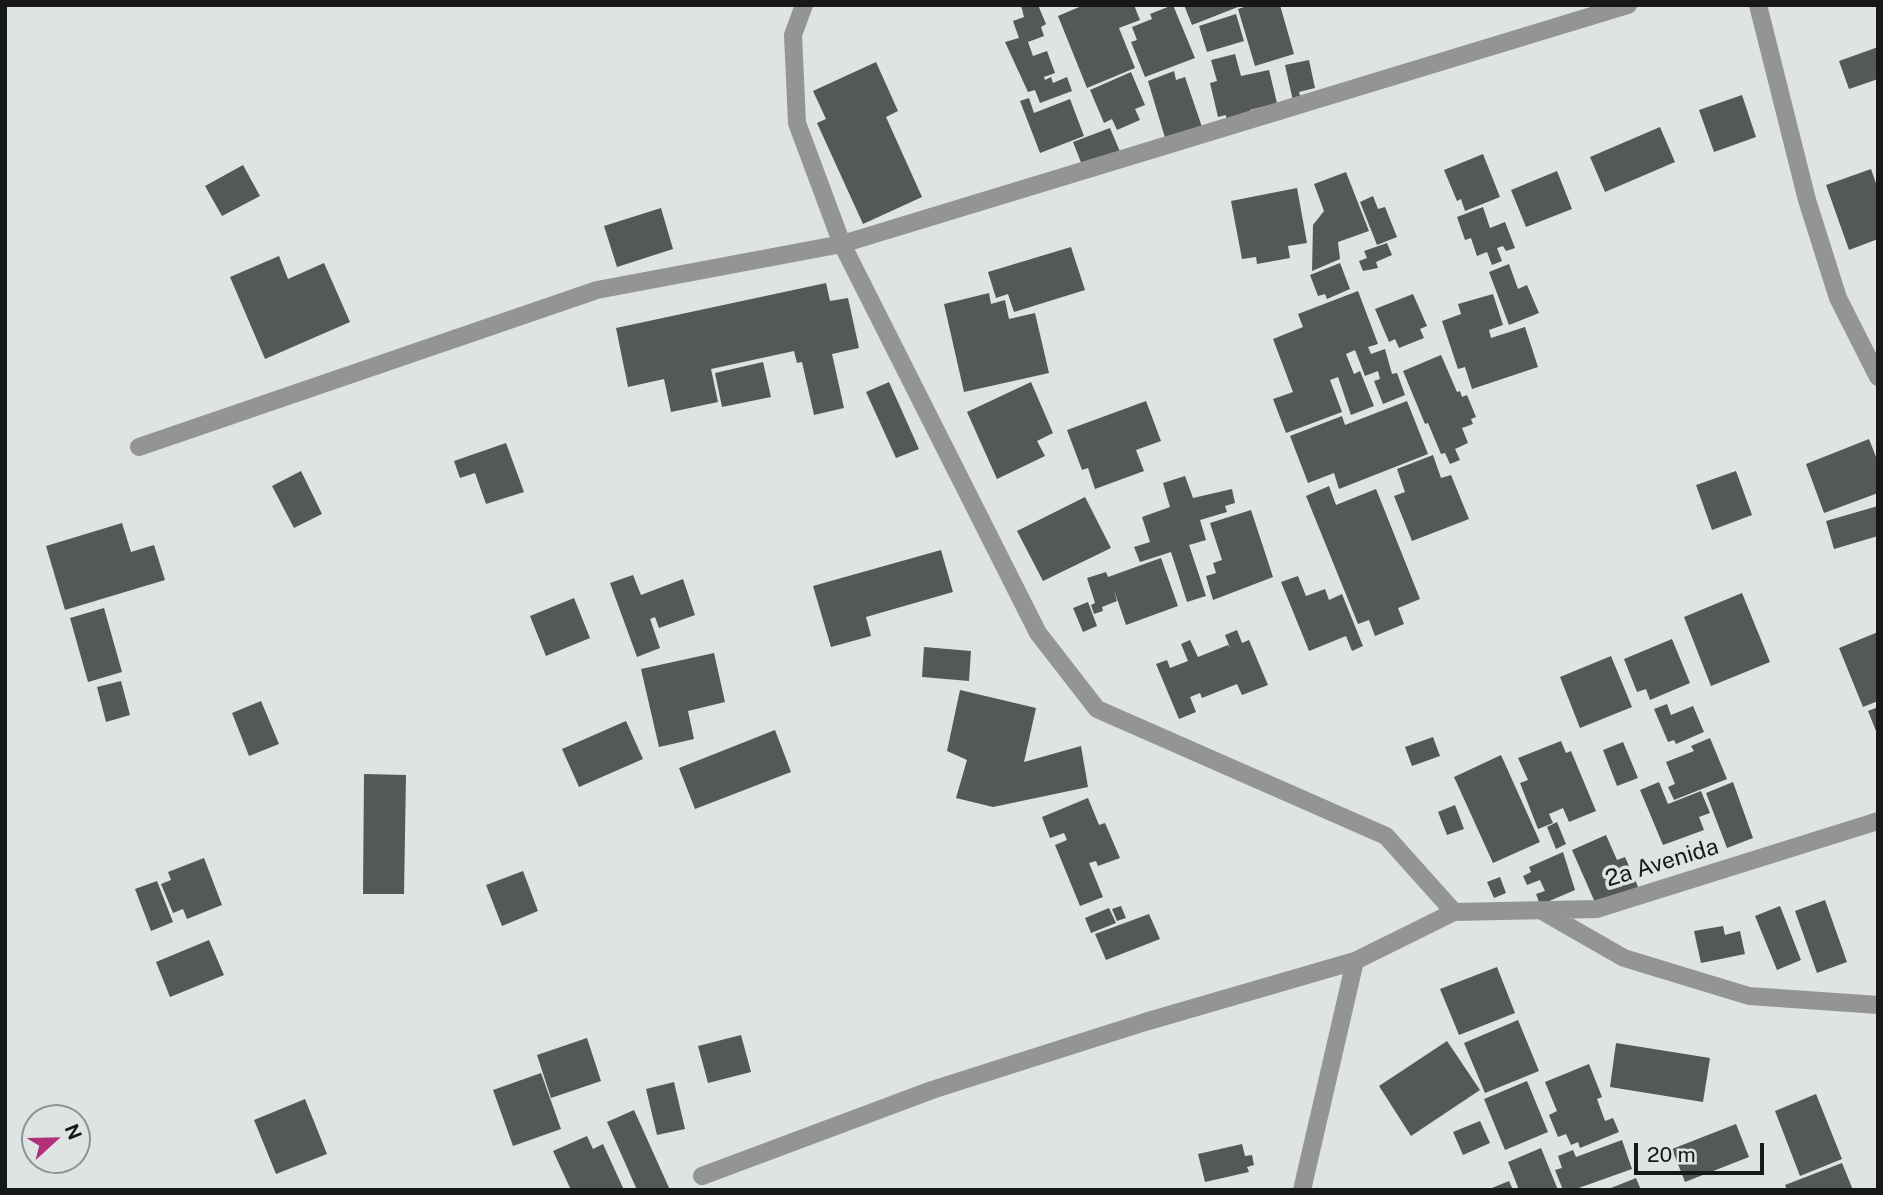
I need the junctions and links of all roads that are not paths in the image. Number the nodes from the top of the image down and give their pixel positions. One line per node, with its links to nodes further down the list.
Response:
1 (804, 5): 4 (street)
2 (1628, 5): 4 (street)
3 (1758, 5): 5 (street)
4 (842, 244): 6 (street); 9 (street)
5 (1878, 377)
6 (139, 447)
7 (1878, 821): 8 (street, 2a Avenida)
8 (1542, 911): 9 (street, 2a Avenida); 11 (street)
9 (1454, 912): 10 (street)
10 (1355, 961): 12 (street); 13 (street)
11 (1878, 1005)
12 (702, 1176)
13 (1302, 1190)

